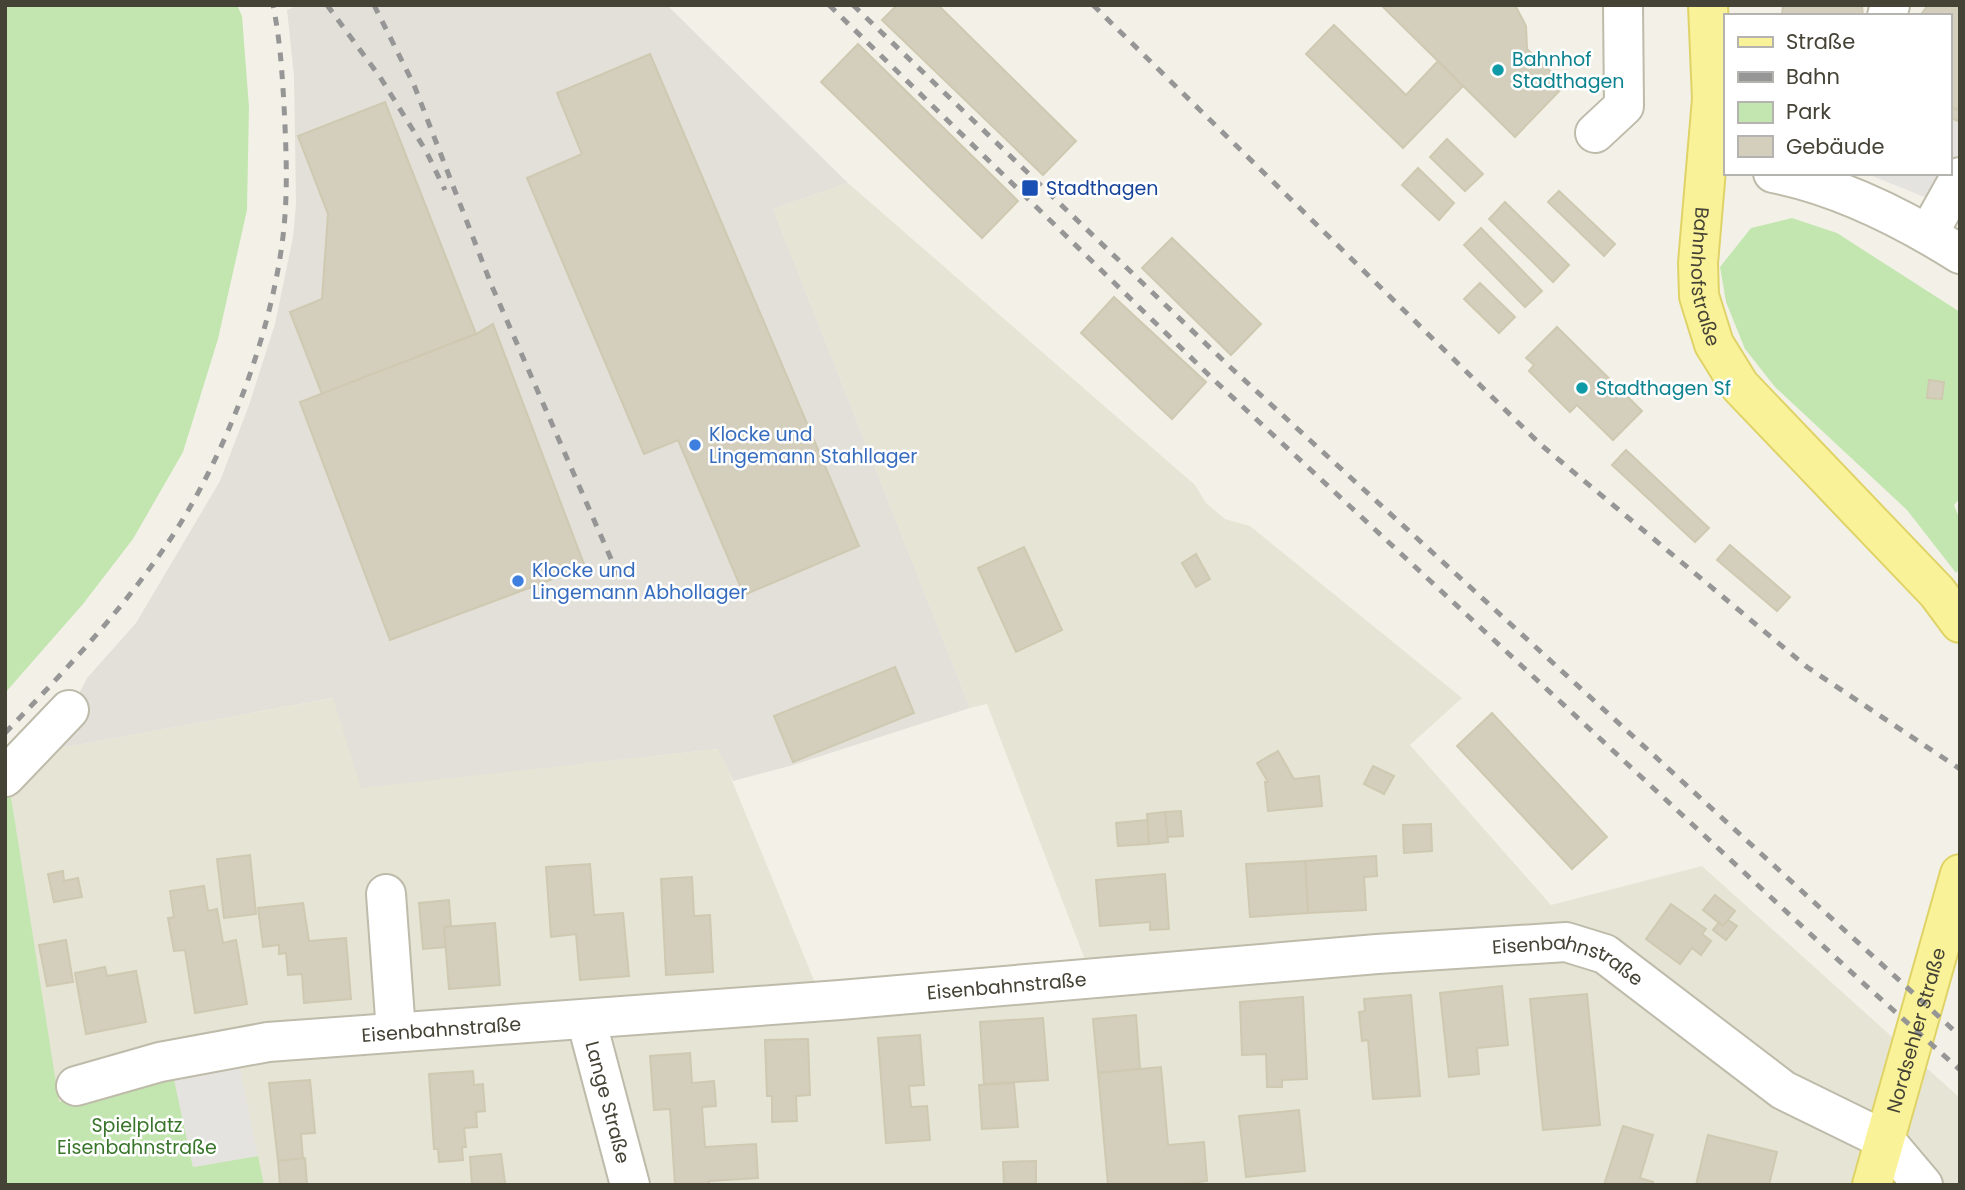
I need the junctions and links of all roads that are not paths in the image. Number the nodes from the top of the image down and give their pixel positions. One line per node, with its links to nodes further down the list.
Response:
1 (1623, 5): 3 (street)
2 (1709, 5): 4 (main road, Bahnhofstraße)
3 (1595, 134)
4 (1717, 163): 9 (main road, Bahnhofstraße)
5 (1781, 175): 7 (street)
6 (1960, 177): 7 (street)
7 (1928, 234): 8 (street)
8 (1960, 254)
9 (1960, 623)
10 (69, 710): 11 (street)
11 (5, 777)
12 (1960, 874): 17 (main road, Nordsehler Straße)
13 (386, 894): 15 (street)
14 (586, 1018): 15 (street, Eisenbahnstraße); 17 (street, Eisenbahnstraße); 18 (street, Lange Straße)
15 (396, 1032): 16 (street, Eisenbahnstraße)
16 (76, 1086)
17 (1885, 1140): 19 (main road, Nordsehler Straße); 20 (street)
18 (629, 1185)
19 (1872, 1185)
20 (1923, 1185)

